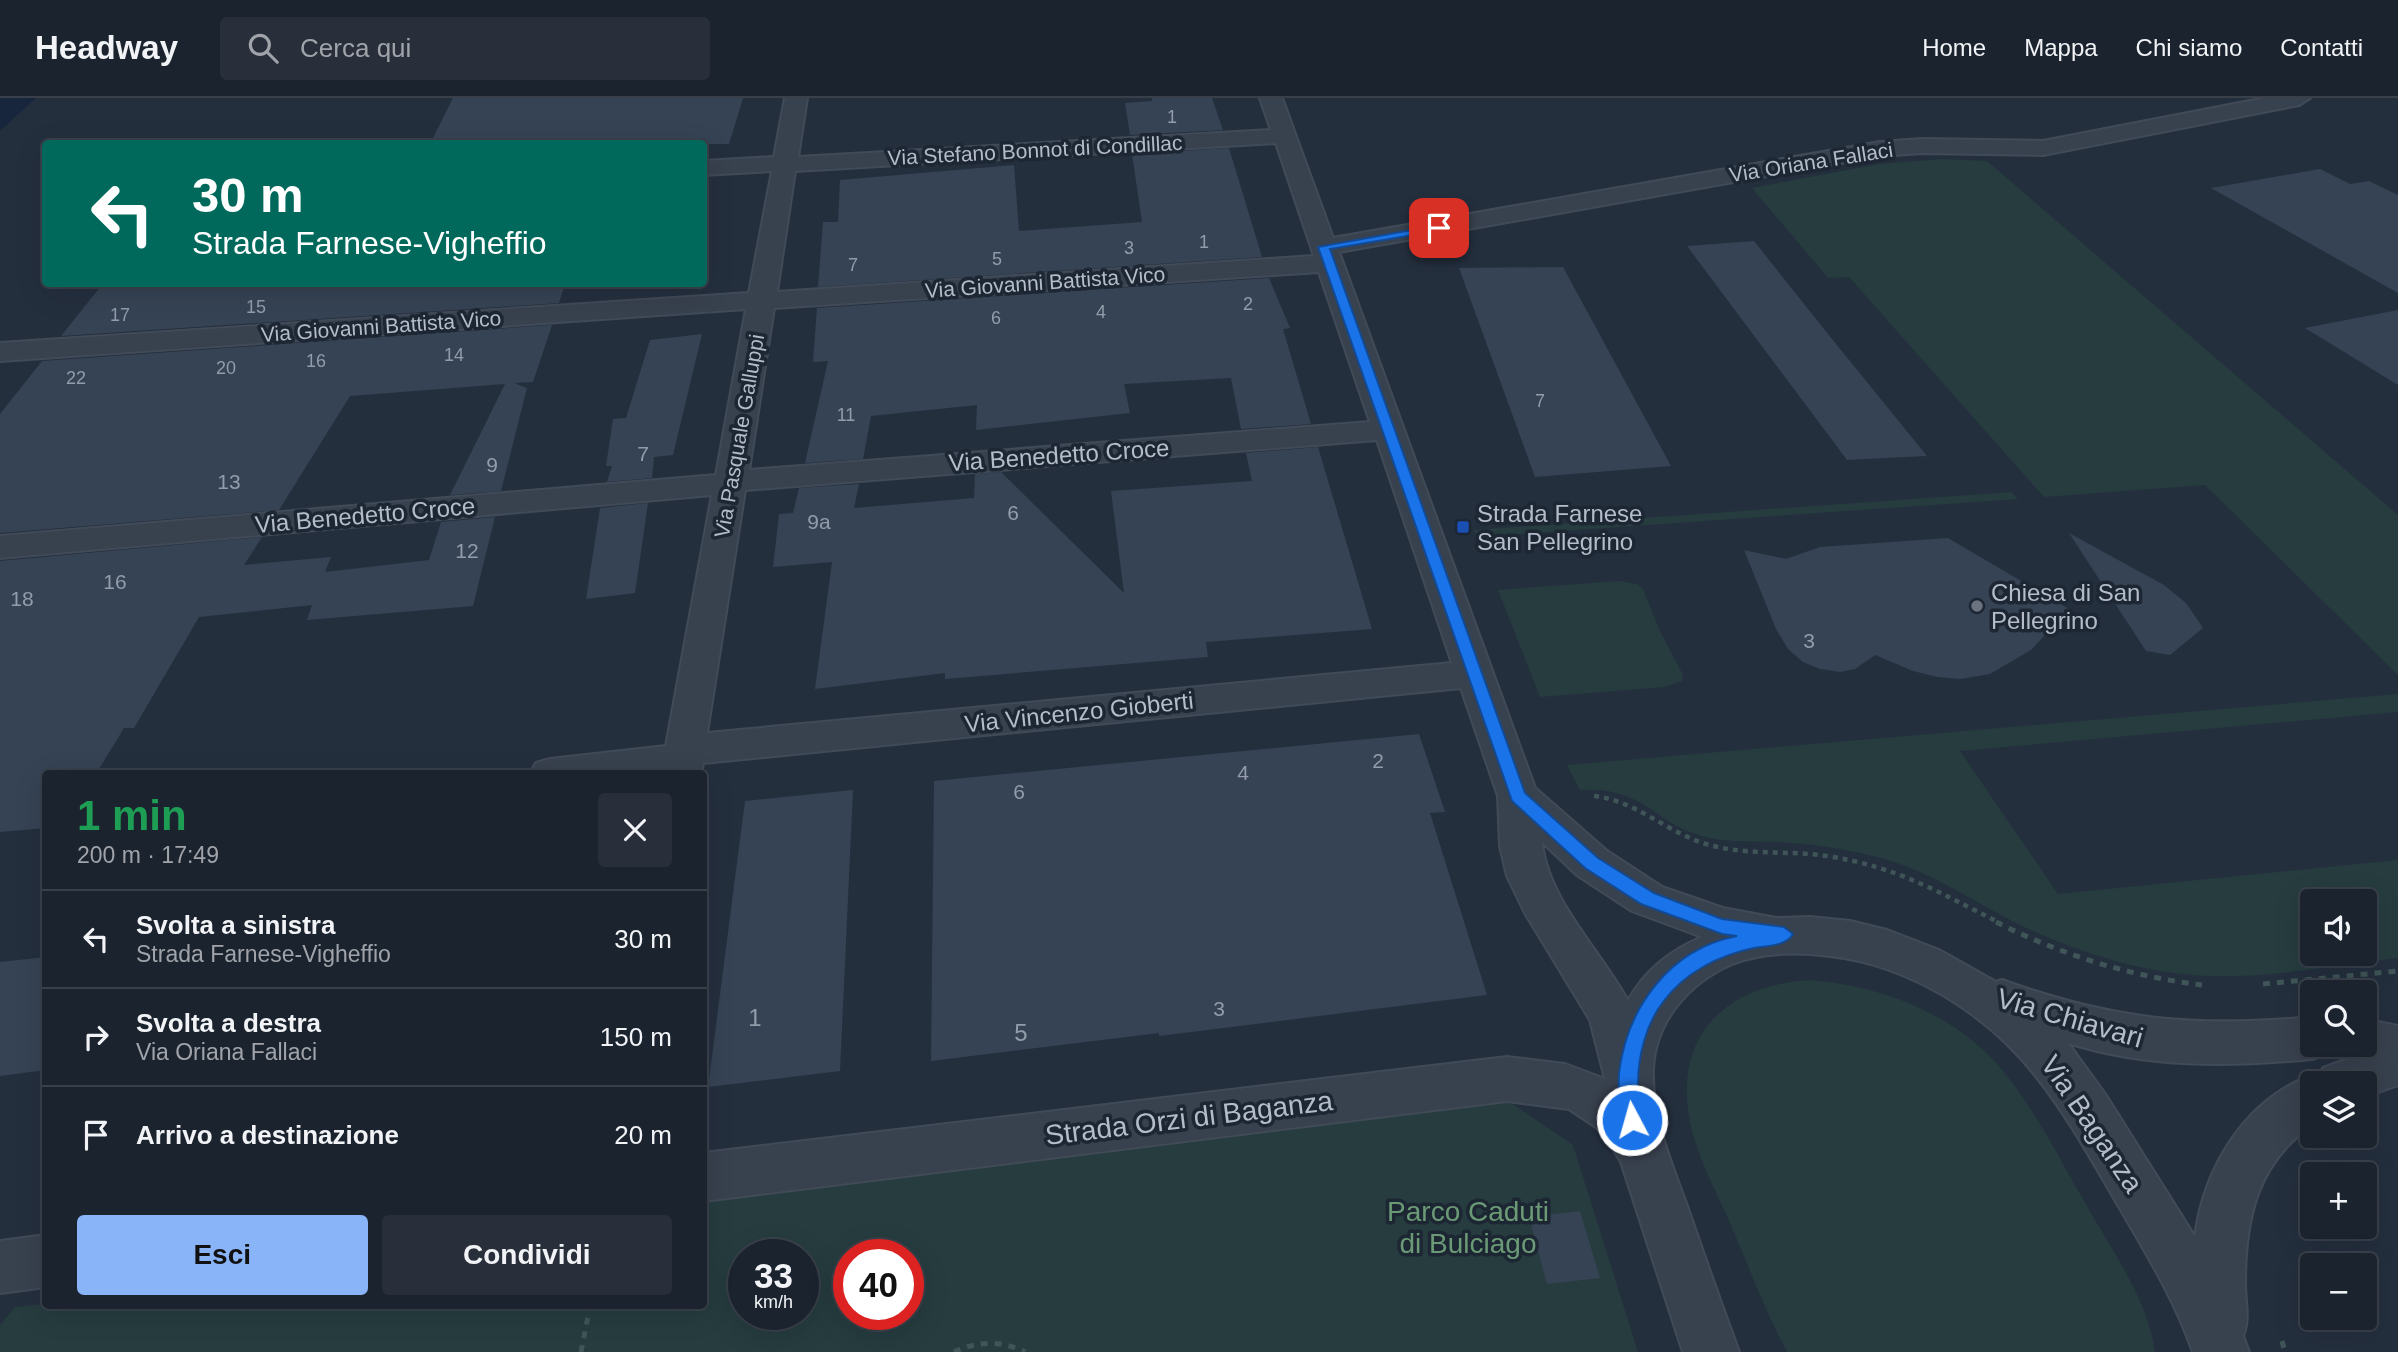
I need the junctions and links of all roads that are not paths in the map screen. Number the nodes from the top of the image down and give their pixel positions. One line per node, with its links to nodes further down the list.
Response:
1 (796, 98): 5 (street, Via Pasquale Galluppi)
2 (1271, 98): 4 (street)
3 (2299, 98): 7 (street, Via Oriana Fallaci)
4 (1284, 136): 5 (street, Via Stefano Bonnot di Condillac); 7 (street)
5 (785, 164): 6 (street, Via Stefano Bonnot di Condillac); 8 (street, Via Pasquale Galluppi)
6 (707, 168)
7 (1326, 255): 8 (street, Via Giovanni Battista Vico); 10 (street)
8 (762, 301): 9 (street, Via Giovanni Battista Vico); 11 (street, Via Pasquale Galluppi)
9 (0, 352)
10 (1387, 430): 11 (street, Via Benedetto Croce); 13 (street)
11 (730, 482): 12 (street, Via Benedetto Croce); 14 (street, Via Pasquale Galluppi)
12 (0, 547)
13 (1473, 674): 14 (street, Via Vincenzo Gioberti); 16 (street)
14 (683, 761): 15 (street, Via Vincenzo Gioberti)
15 (591, 770)
16 (1518, 796): 17 (street); 24 (street)
17 (1784, 934): 18 (street, Via Baganza); 24 (street, Via Baganza)
18 (1957, 981): 19 (street, Via Chiavari); 31 (street, Via Baganza)
19 (2300, 1039)
20 (2377, 1043): 21 (street)
21 (2398, 1047)
22 (2398, 1060): 23 (street)
23 (2377, 1071)
24 (1628, 1084): 26 (street, Via Baganza)
25 (2300, 1104): 31 (street)
26 (1642, 1157): 27 (street, Strada Orzi di Baganza); 30 (street, Via Baganza)
27 (707, 1177)
28 (42, 1262): 29 (street)
29 (0, 1267)
30 (1711, 1348)
31 (2222, 1352)

